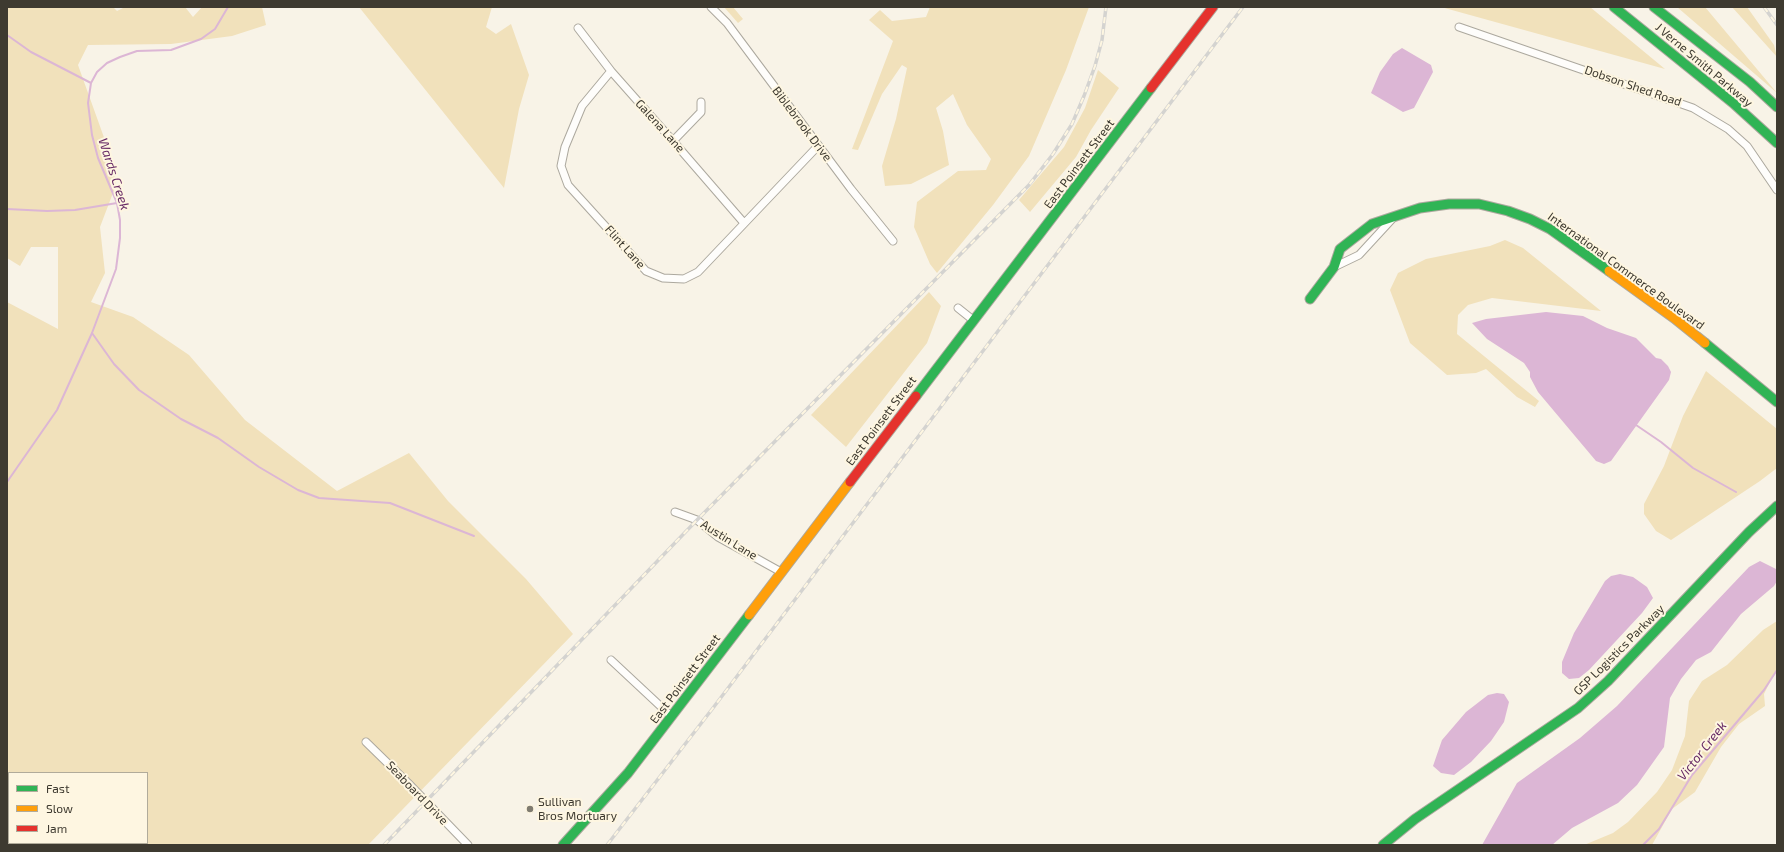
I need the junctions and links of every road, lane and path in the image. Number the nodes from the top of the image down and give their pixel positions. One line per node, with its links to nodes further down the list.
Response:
1 (711, 7): 12 (street, Biblebrook Drive)
2 (1213, 7): 20 (main road, East Poinsett Street)
3 (1614, 7): 11 (main road, J Verne Smith Parkway)
4 (1654, 7): 9 (main road, J Verne Smith Parkway)
5 (1459, 27): 13 (street, Dobson Shed Road)
6 (578, 28): 7 (street, Galena Lane)
7 (611, 71): 10 (street, Galena Lane); 15 (street, Flint Lane)
8 (701, 102): 10 (street)
9 (1777, 107)
10 (673, 141): 15 (street, Galena Lane)
11 (1777, 143)
12 (818, 146): 15 (street, Flint Lane); 16 (street, Biblebrook Drive)
13 (1777, 190)
14 (1395, 216): 17 (street, International Commerce Boulevard); 17 (main road, International Commerce Boulevard); 21 (main road, International Commerce Boulevard)
15 (744, 223)
16 (893, 241)
17 (1334, 267): 18 (main road, International Commerce Boulevard)
18 (1310, 298)
19 (958, 308): 20 (street)
20 (973, 320): 24 (main road, East Poinsett Street)
21 (1777, 402)
22 (1777, 506): 30 (main road, GSP Logistics Parkway)
23 (675, 512): 24 (street, Austin Lane)
24 (781, 572): 26 (main road, East Poinsett Street)
25 (611, 660): 26 (street)
26 (671, 716): 29 (main road, East Poinsett Street)
27 (366, 742): 28 (street, Seaboard Drive)
28 (468, 845)
29 (563, 845)
30 (1383, 845)

